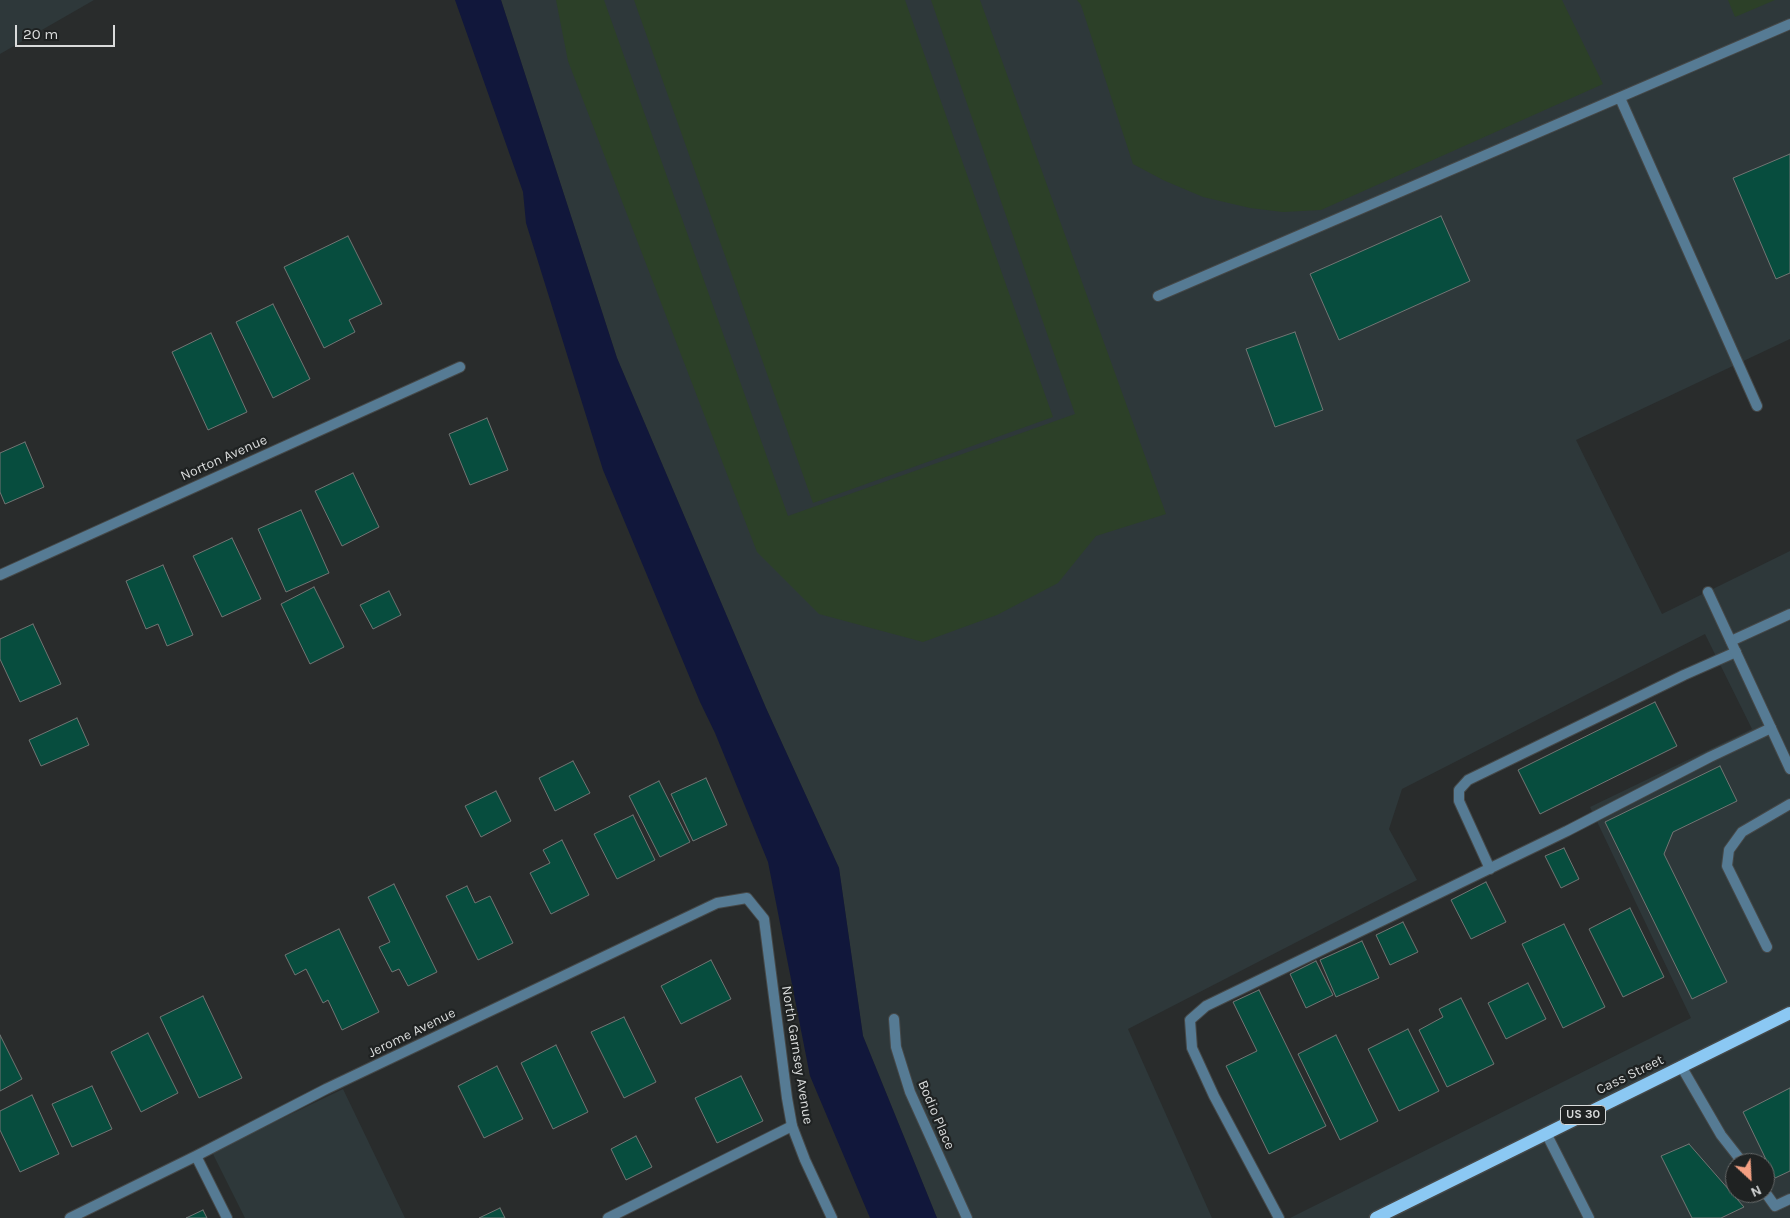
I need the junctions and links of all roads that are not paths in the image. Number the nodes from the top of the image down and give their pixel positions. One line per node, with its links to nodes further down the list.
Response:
1 (1790, 24): 2 (street)
2 (1620, 98): 3 (street); 5 (street)
3 (1158, 296)
4 (460, 367): 6 (street, Norton Avenue)
5 (1757, 406)
6 (0, 575)
7 (1708, 592): 9 (street)
8 (1790, 614): 9 (street)
9 (1731, 641): 10 (street)
10 (1736, 652): 11 (street); 14 (street)
11 (1771, 728): 12 (street); 14 (street)
12 (1790, 769)
13 (1790, 804): 16 (street)
14 (1490, 869): 31 (street)
15 (764, 919): 20 (street, North Garnsey Avenue); 23 (street, Jerome Avenue)
16 (1767, 947)
17 (1790, 1013): 19 (main road, Cass Street / US 30)
18 (894, 1018): 30 (street, Bodio Place)
19 (1681, 1066): 21 (main road, Cass Street / US 30); 22 (street)
20 (792, 1126): 28 (street); 29 (street, North Garnsey Avenue)
21 (1546, 1133): 32 (main road, Cass Street / US 30); 33 (street)
22 (1735, 1153)
23 (196, 1156): 26 (street, Jerome Avenue); 27 (street)
24 (1790, 1199): 25 (street)
25 (1773, 1203)
26 (70, 1218)
27 (227, 1218)
28 (608, 1218)
29 (832, 1218)
30 (967, 1218)
31 (1279, 1218)
32 (1376, 1218)
33 (1589, 1218)

